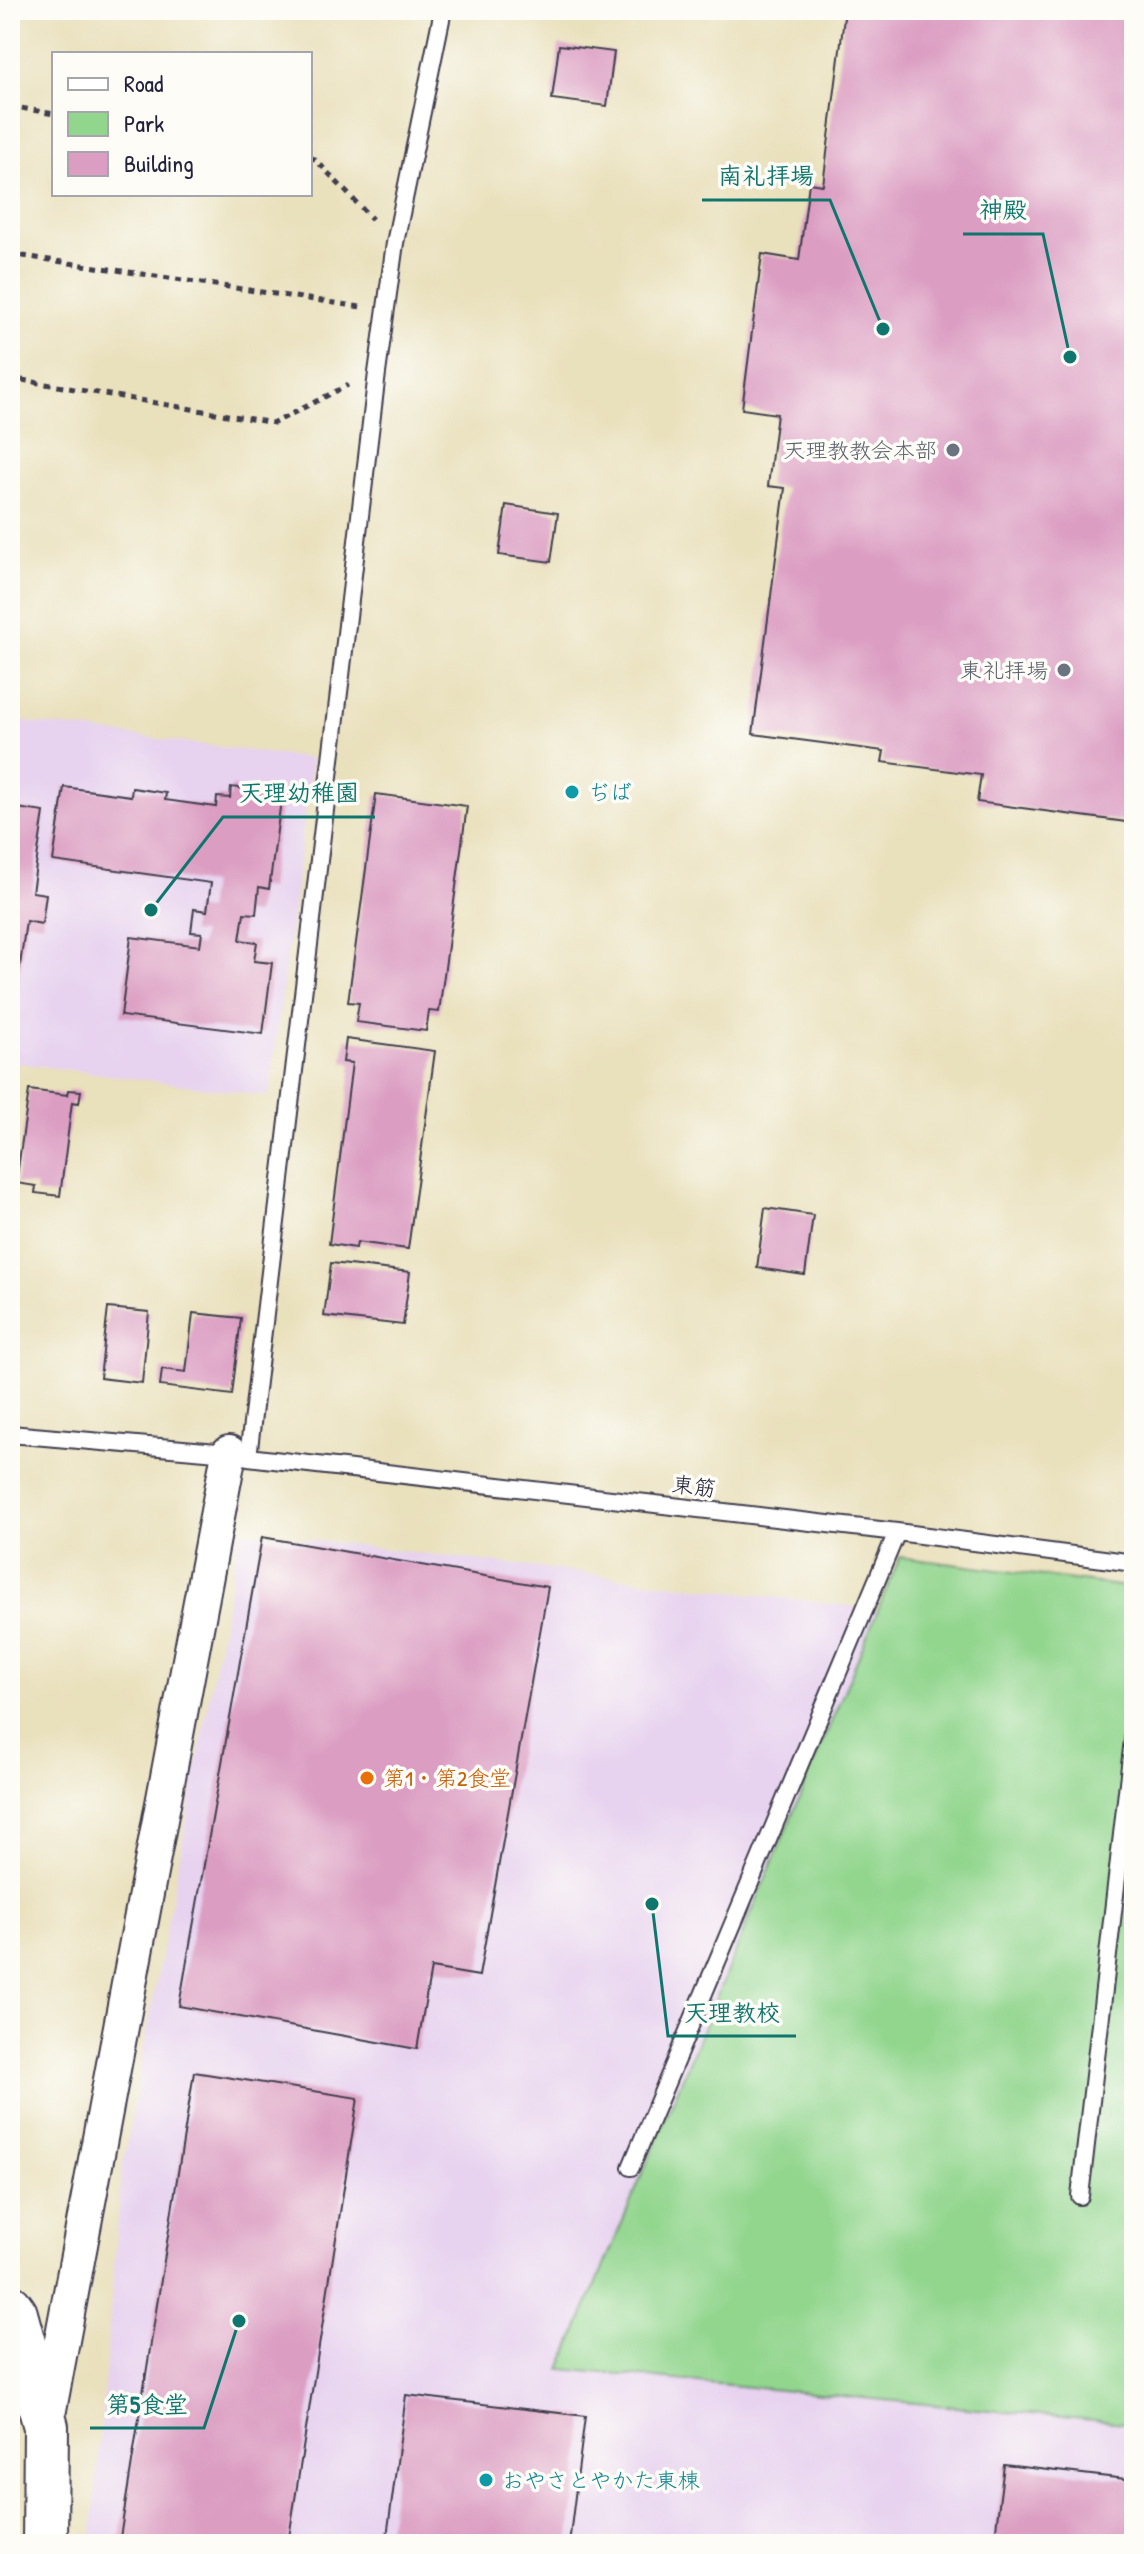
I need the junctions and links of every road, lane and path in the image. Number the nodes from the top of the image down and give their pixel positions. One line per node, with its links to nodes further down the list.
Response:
1 (443, 10): 5 (lane)
2 (10, 106): 3 (path)
3 (52, 114)
4 (312, 158): 5 (path)
5 (395, 243): 7 (lane)
6 (10, 254): 7 (path)
7 (386, 311): 8 (lane)
8 (377, 370): 9 (path); 11 (lane)
9 (10, 378)
10 (10, 1434): 11 (lane, 東筋)
11 (239, 1455): 12 (lane, 東筋); 18 (street)
12 (897, 1532): 13 (lane, 東筋); 15 (lane)
13 (1134, 1563)
14 (1134, 1731): 16 (lane)
15 (631, 2167)
16 (1080, 2196)
17 (10, 2307): 18 (street)
18 (46, 2427): 19 (street)
19 (45, 2544)

